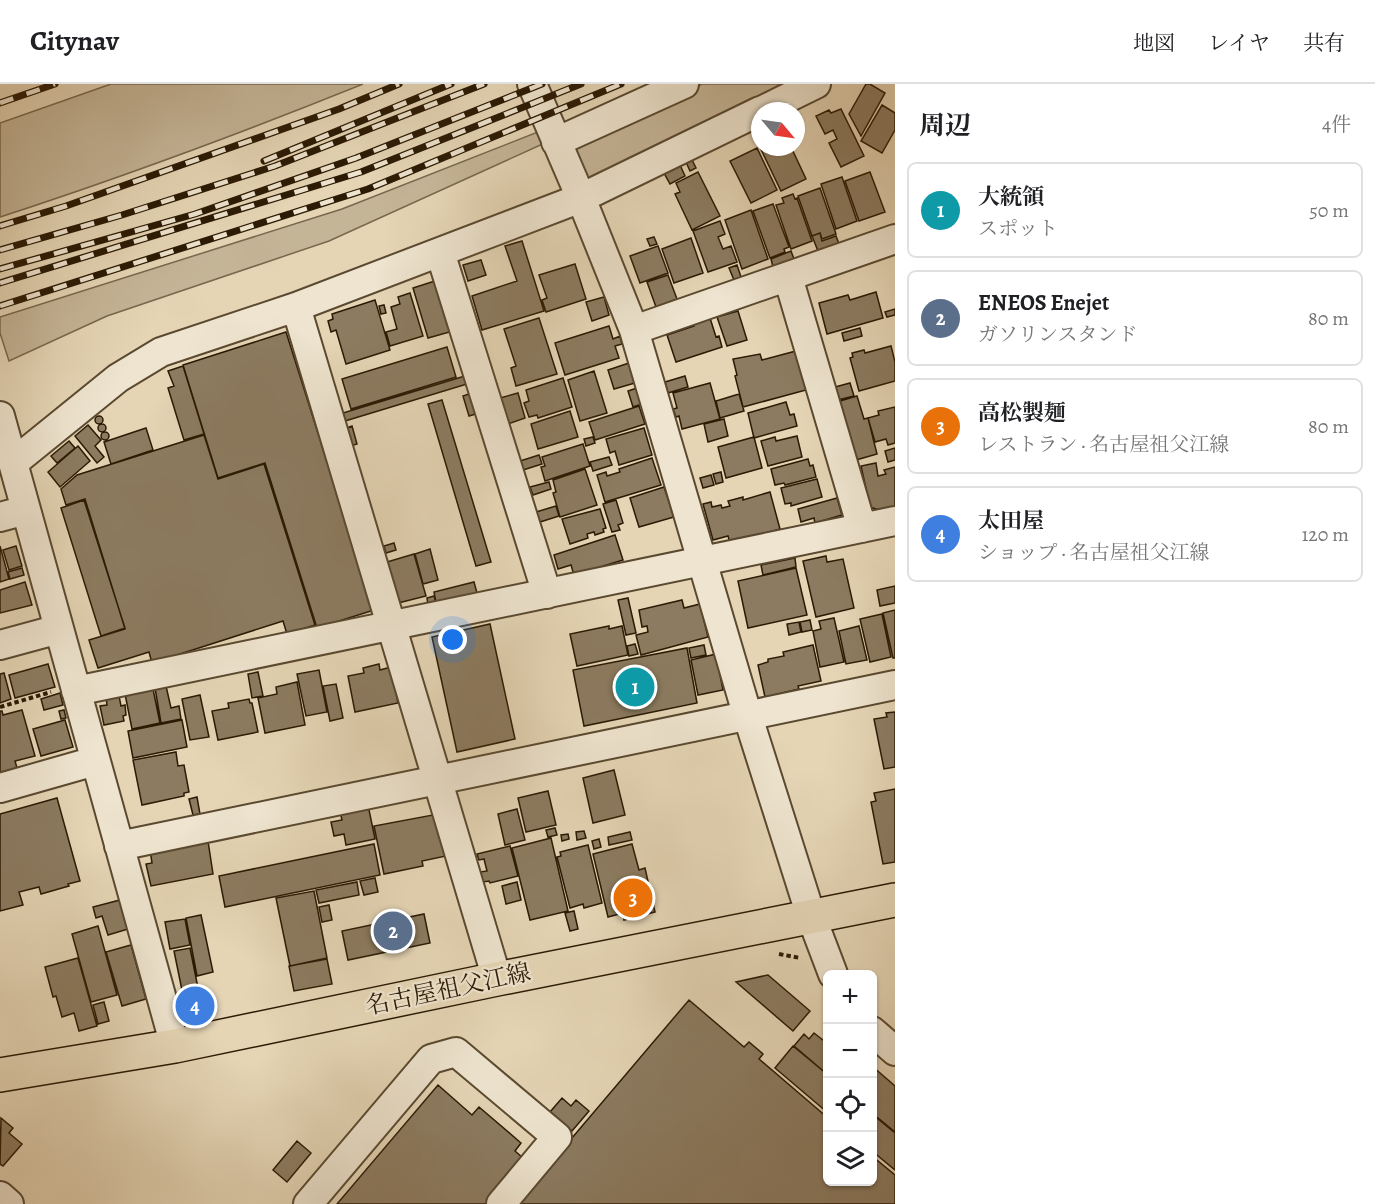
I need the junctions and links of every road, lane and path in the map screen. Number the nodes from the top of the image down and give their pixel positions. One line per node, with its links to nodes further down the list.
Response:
1 (532, 84): 6 (street)
2 (684, 84): 6 (street)
3 (816, 84): 4 (street)
4 (779, 102)
5 (751, 115): 7 (street)
6 (556, 142): 7 (street)
7 (581, 198): 9 (street); 12 (street)
8 (895, 239): 10 (street)
9 (440, 252): 11 (street); 19 (street)
10 (788, 277): 12 (street); 17 (street)
11 (296, 307): 14 (street); 20 (street)
12 (634, 330): 18 (street)
13 (0, 416): 14 (street)
14 (13, 463): 15 (street)
15 (13, 513): 21 (street)
16 (895, 521): 17 (street)
17 (862, 528): 18 (street)
18 (703, 562): 19 (street); 26 (street)
19 (547, 594): 20 (street)
20 (391, 626): 24 (street); 28 (street)
21 (59, 629): 22 (street); 24 (street)
22 (0, 645)
23 (895, 685): 26 (street)
24 (75, 688): 25 (path); 27 (street)
25 (0, 707)
26 (748, 717): 28 (street); 32 (street)
27 (95, 761): 29 (street); 30 (street)
28 (437, 780): 30 (street); 34 (street)
29 (0, 788)
30 (119, 846): 36 (street)
31 (895, 900): 32 (main road, 名古屋祖父江線)
32 (811, 916): 33 (street); 34 (main road, 名古屋祖父江線)
33 (831, 970)
34 (497, 979): 36 (main road, 名古屋祖父江線)
35 (877, 1035): 37 (street)
36 (174, 1046): 38 (main road, 名古屋祖父江線)
37 (895, 1051)
38 (0, 1075)
39 (0, 1196): 40 (street)
40 (9, 1204)
41 (308, 1204): 42 (street)
42 (501, 1204)

